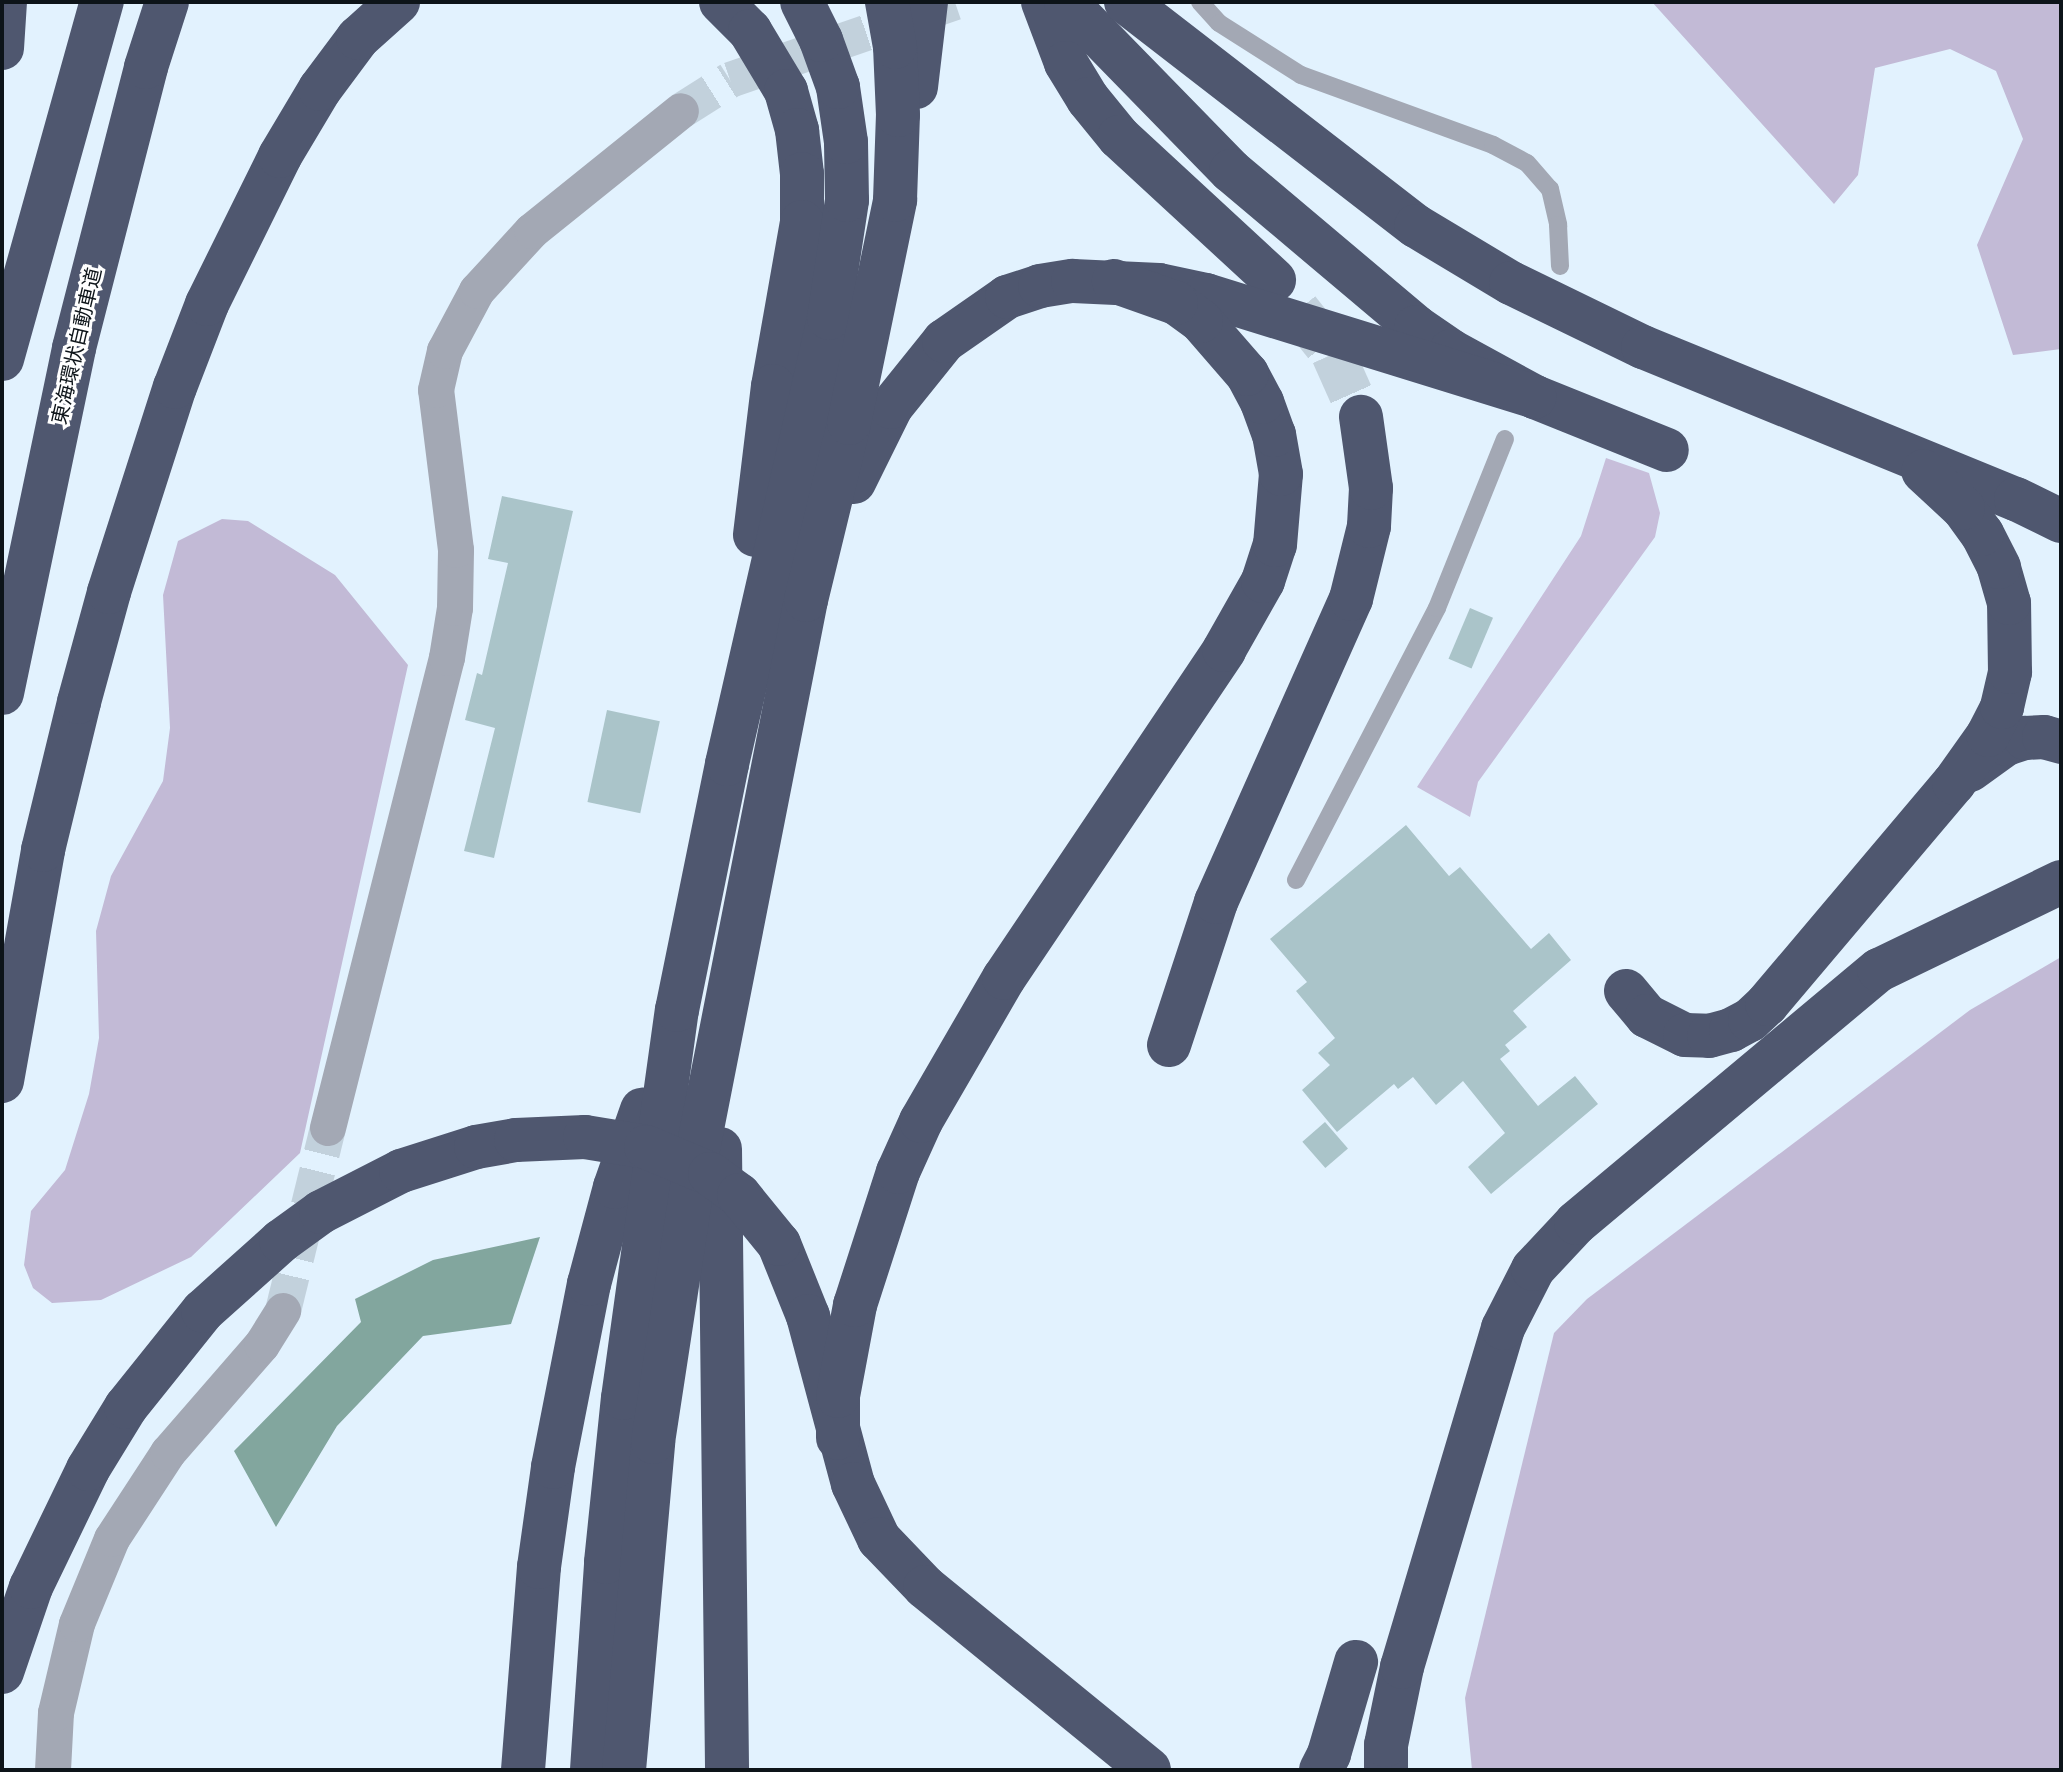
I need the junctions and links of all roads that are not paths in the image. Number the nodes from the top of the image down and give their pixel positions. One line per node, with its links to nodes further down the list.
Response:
1 (5, 2): 13 (highway)
2 (102, 2): 19 (highway)
3 (167, 2): 27 (highway, 東海環状自動車道)
4 (398, 2): 37 (highway)
5 (721, 2): 29 (highway)
6 (802, 2): 29 (highway)
7 (887, 2): 15 (highway)
8 (926, 2): 15 (highway)
9 (1043, 2): 17 (highway)
10 (1066, 2): 20 (highway)
11 (1126, 2): 24 (highway)
12 (1200, 2): 16 (lane)
13 (2, 48)
14 (681, 111): 38 (street)
15 (895, 200): 26 (highway)
16 (1560, 266)
17 (1274, 280)
18 (1114, 281): 20 (highway); 26 (highway); 40 (highway)
19 (2, 359)
20 (1535, 397): 23 (highway)
21 (1361, 417): 36 (highway)
22 (1505, 439): 31 (lane)
23 (1667, 450)
24 (1903, 455): 25 (highway); 30 (highway)
25 (2061, 521)
26 (806, 600): 35 (highway)
27 (2, 693)
28 (2061, 742): 30 (highway)
29 (727, 764): 34 (highway)
30 (1954, 783): 33 (highway)
31 (1296, 880)
32 (2056, 883): 50 (highway)
33 (1626, 991)
34 (677, 1010): 45 (highway); 46 (highway)
35 (722, 1018): 47 (highway); 48 (highway)
36 (1169, 1045)
37 (2, 1081)
38 (328, 1128)
39 (283, 1311): 44 (street)
40 (838, 1438): 42 (highway, bridge); 49 (highway)
41 (1356, 1662): 43 (highway)
42 (2, 1672)
43 (1325, 1765)
44 (53, 1770)
45 (523, 1770)
46 (592, 1770)
47 (624, 1770)
48 (727, 1770)
49 (1149, 1770)
50 (1386, 1770)

